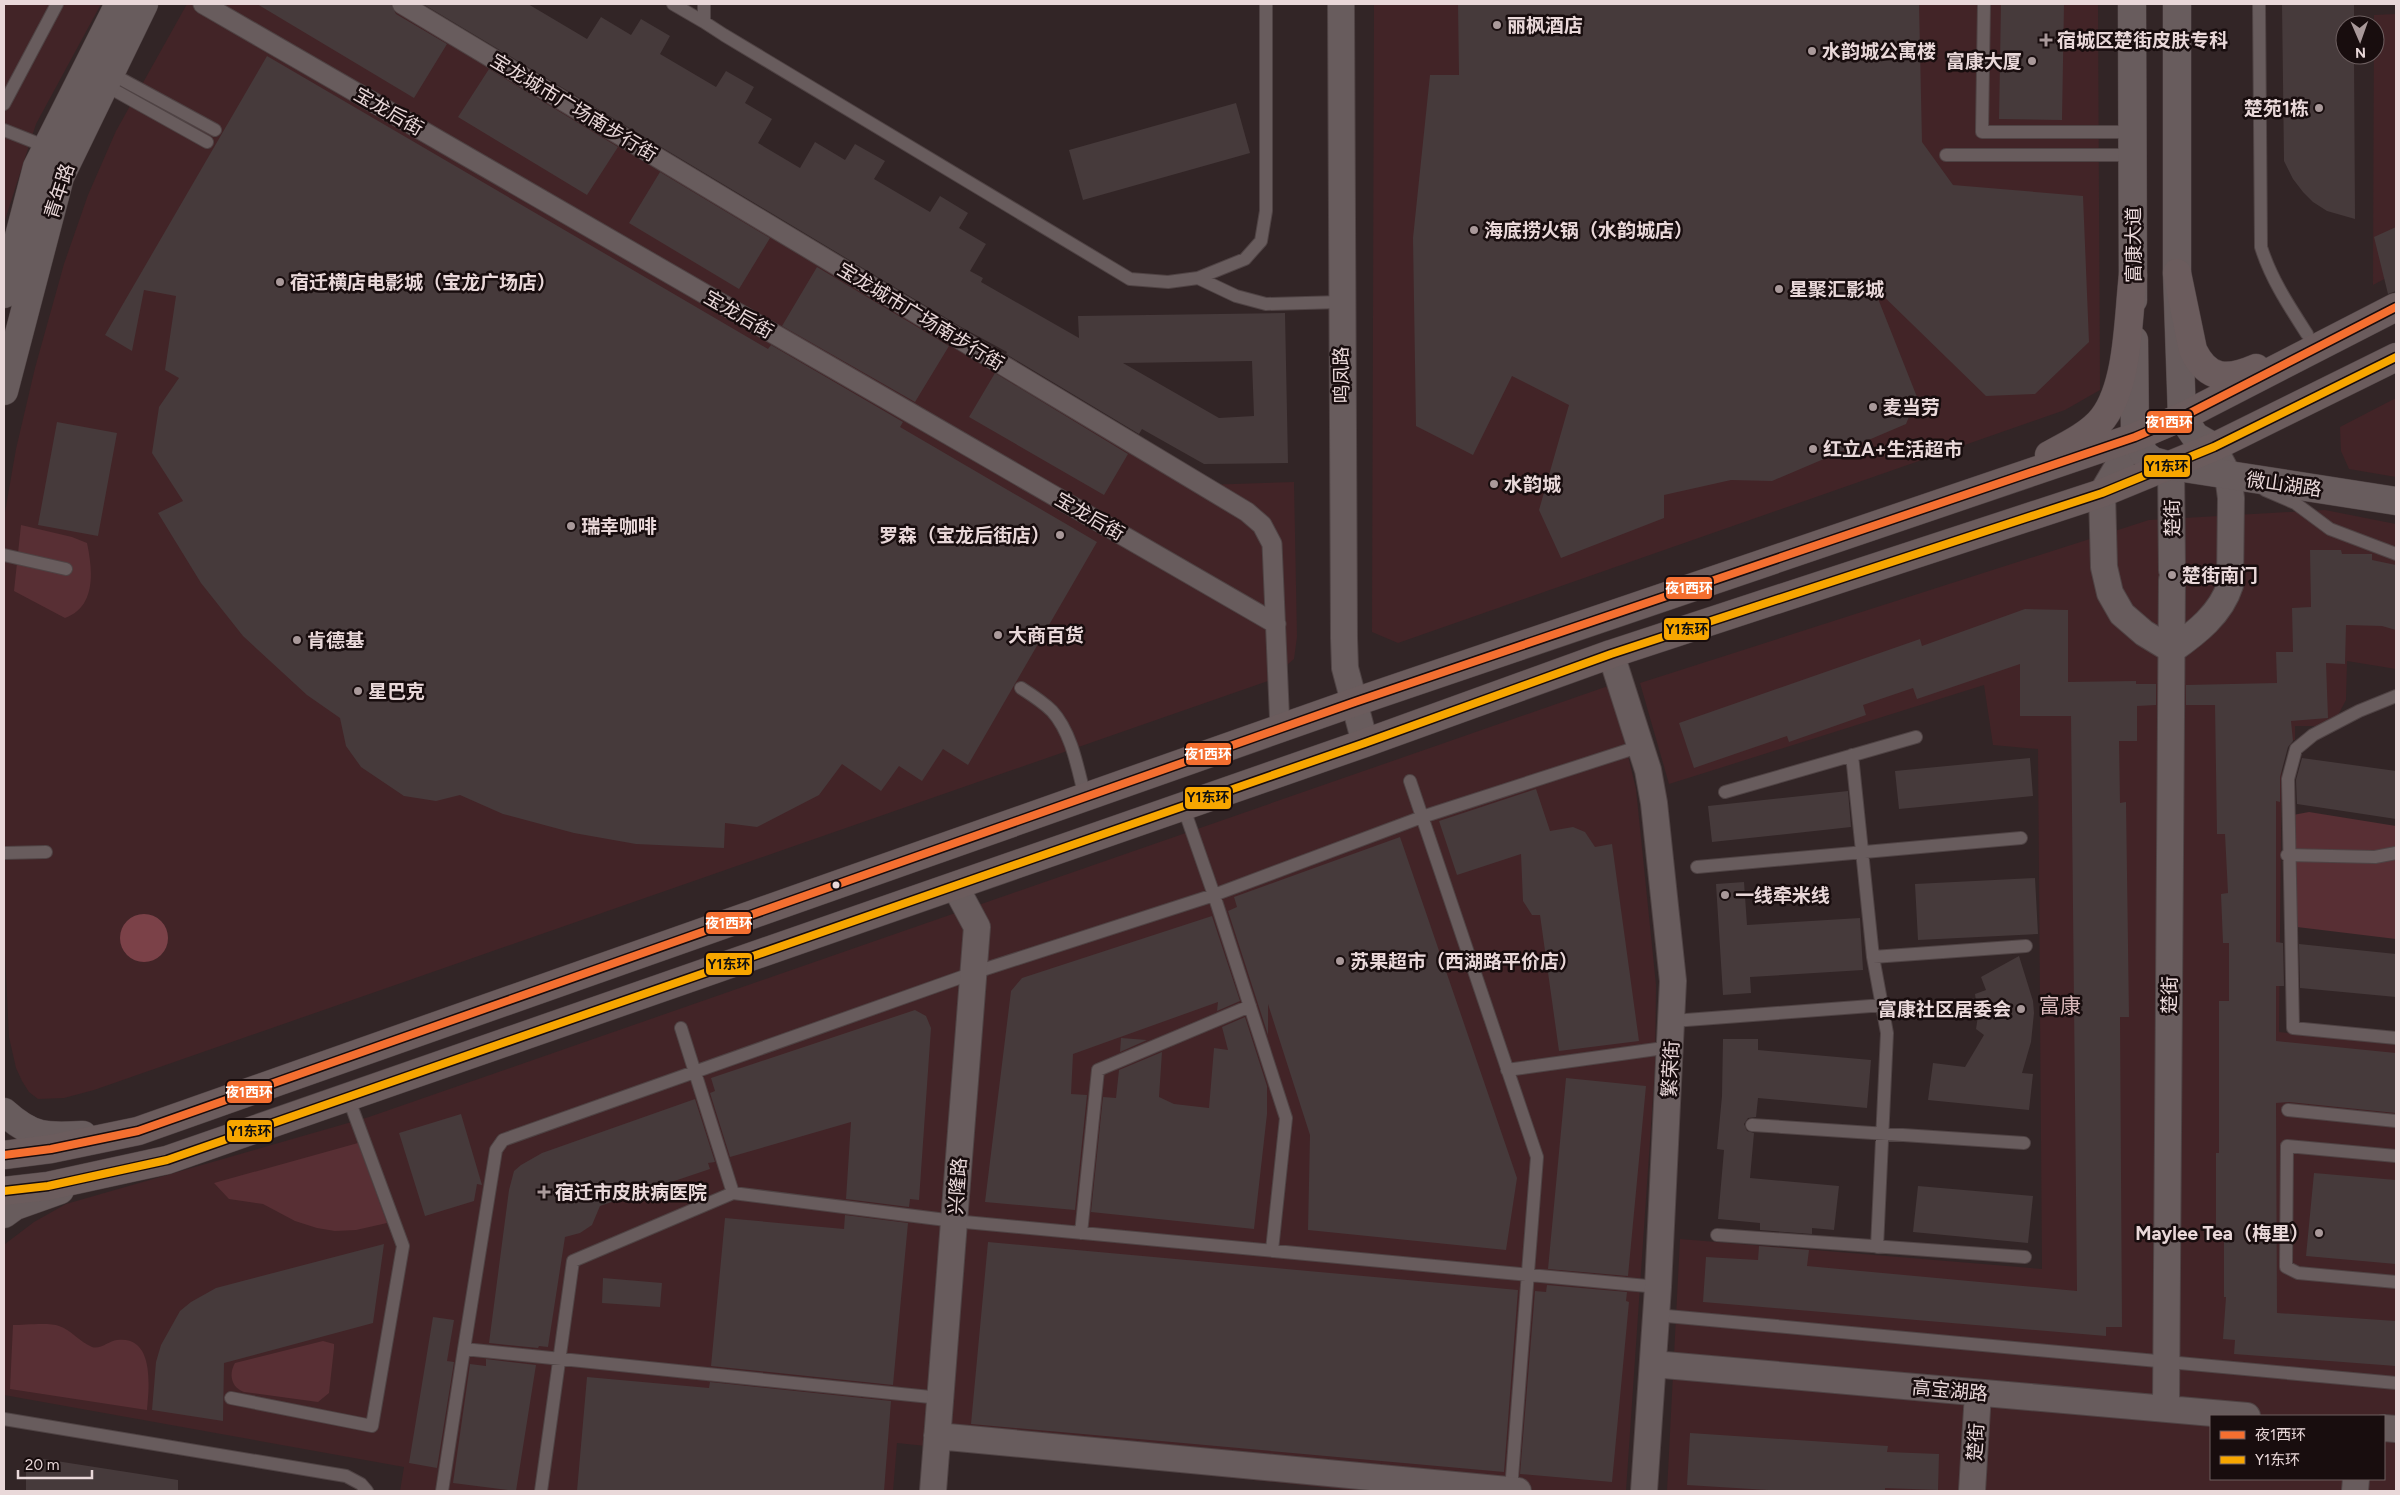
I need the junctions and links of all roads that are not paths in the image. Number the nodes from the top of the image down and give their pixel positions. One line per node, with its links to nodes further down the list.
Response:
1 (57, 4): 16 (lane)
2 (119, 4): 21 (street, 青年路)
3 (144, 4): 15 (street, 青年路)
4 (203, 4): 44 (street, 宝龙后街)
5 (402, 4): 44 (street, 宝龙城市广场南步行街)
6 (673, 4): 14 (lane)
7 (704, 4): 14 (lane)
8 (1266, 4): 25 (lane)
9 (1341, 4): 27 (street, 鸣凤路)
10 (1984, 4): 20 (lane)
11 (2132, 4): 20 (street, 富康大道)
12 (2177, 4): 23 (street)
13 (2258, 4): 30 (lane)
14 (704, 22): 25 (lane)
15 (108, 79): 18 (lane); 19 (lane); 32 (street, 青年路)
16 (4, 104)
17 (4, 130): 21 (lane)
18 (215, 130)
19 (208, 142)
20 (2133, 143): 22 (lane); 24 (street, 富康大道)
21 (47, 147): 26 (street, 青年路)
22 (1946, 155)
23 (2177, 273): 29 (main road); 33 (street)
24 (2133, 275): 34 (street, 富康大道); 38 (main road)
25 (1198, 278): 27 (lane)
26 (4, 294)
27 (1341, 302): 49 (street, 鸣凤路)
28 (2396, 307): 29 (main road)
29 (2348, 332): 33 (main road)
30 (2307, 334)
31 (2396, 356): 35 (main road)
32 (4, 391)
33 (2182, 417): 34 (main road); 35 (street)
34 (2135, 437): 36 (street); 38 (main road); 39 (street)
35 (2214, 447): 36 (main road); 37 (street)
36 (2171, 466): 37 (street, 微山湖路); 39 (main road); 45 (street, 楚街)
37 (2228, 475): 40 (street, 微山湖路); 41 (lane); 45 (street)
38 (1986, 488): 49 (main road)
39 (2102, 493): 45 (street); 46 (main road)
40 (2396, 501)
41 (2396, 554)
42 (4, 555): 43 (lane)
43 (66, 569)
44 (1276, 624): 50 (street, 宝龙城市广场南步行街)
45 (2172, 650): 106 (street, 楚街)
46 (1611, 654): 52 (main road); 53 (street, 繁荣街)
47 (1021, 688): 57 (lane)
48 (2396, 696): 65 (lane)
49 (1354, 702): 50 (main road); 52 (street, 鸣凤路)
50 (1280, 729): 57 (main road)
51 (1916, 737): 54 (lane)
52 (1365, 743): 58 (main road)
53 (1641, 746): 59 (lane); 74 (street, 繁荣街)
54 (1852, 755): 56 (lane); 62 (lane)
55 (1410, 781): 59 (lane)
56 (1725, 792)
57 (1085, 797): 85 (main road)
58 (1183, 806): 67 (main road); 68 (lane)
59 (1422, 817): 68 (lane); 78 (lane)
60 (2021, 838): 62 (lane)
61 (46, 852): 63 (lane)
62 (1862, 852): 66 (lane); 70 (lane)
63 (4, 853)
64 (2396, 853): 65 (lane)
65 (2288, 855): 76 (lane)
66 (1697, 867)
67 (955, 886): 71 (street, 兴隆路); 80 (main road)
68 (1214, 895): 71 (lane); 73 (lane)
69 (2026, 946): 70 (lane)
70 (1873, 957): 72 (lane)
71 (973, 973): 79 (lane); 94 (street, 兴隆路)
72 (1884, 1005): 74 (lane); 86 (lane)
73 (1250, 1006): 95 (lane); 98 (lane)
74 (1673, 1021): 77 (street, 繁荣街)
75 (681, 1028): 79 (lane)
76 (2396, 1038)
77 (1671, 1047): 78 (lane); 102 (street, 繁荣街)
78 (1507, 1070): 100 (lane)
79 (695, 1072): 92 (lane); 104 (lane)
80 (348, 1097): 90 (main road); 110 (lane)
81 (2288, 1110): 83 (lane)
82 (4, 1112): 85 (street)
83 (2396, 1121)
84 (1752, 1125): 86 (lane)
85 (127, 1133): 88 (main road)
86 (1883, 1133): 87 (lane); 97 (lane)
87 (2024, 1143)
88 (4, 1155)
89 (2396, 1156): 101 (lane)
90 (139, 1166): 91 (main road); 93 (street)
91 (4, 1191)
92 (733, 1193): 94 (lane); 105 (lane)
93 (4, 1214)
94 (954, 1221): 95 (lane); 111 (street, 兴隆路)
95 (1080, 1233): 98 (lane)
96 (1717, 1235): 97 (lane)
97 (1877, 1247): 99 (lane)
98 (1272, 1250): 100 (lane)
99 (2025, 1257)
100 (1526, 1273): 102 (lane); 120 (lane)
101 (2396, 1282)
102 (1658, 1287): 103 (street, 繁荣街)
103 (1656, 1315): 106 (lane); 107 (street, 繁荣街)
104 (464, 1349): 105 (lane); 117 (lane)
105 (557, 1360): 111 (lane); 118 (lane)
106 (2166, 1362): 108 (lane); 112 (street, 楚街)
107 (1653, 1364): 109 (street, 高宝湖路); 121 (street, 繁荣街)
108 (2396, 1383)
109 (1978, 1393): 112 (street, 高宝湖路); 122 (street, 楚街)
110 (231, 1398)
111 (940, 1398): 115 (street, 兴隆路)
112 (2166, 1409): 113 (street, 高宝湖路)
113 (2235, 1415)
114 (4, 1419): 116 (lane)
115 (937, 1436): 119 (street, 兴隆路); 120 (street)
116 (367, 1491)
117 (442, 1491)
118 (541, 1491)
119 (933, 1491)
120 (1514, 1491)
121 (1644, 1491)
122 (1972, 1491)

